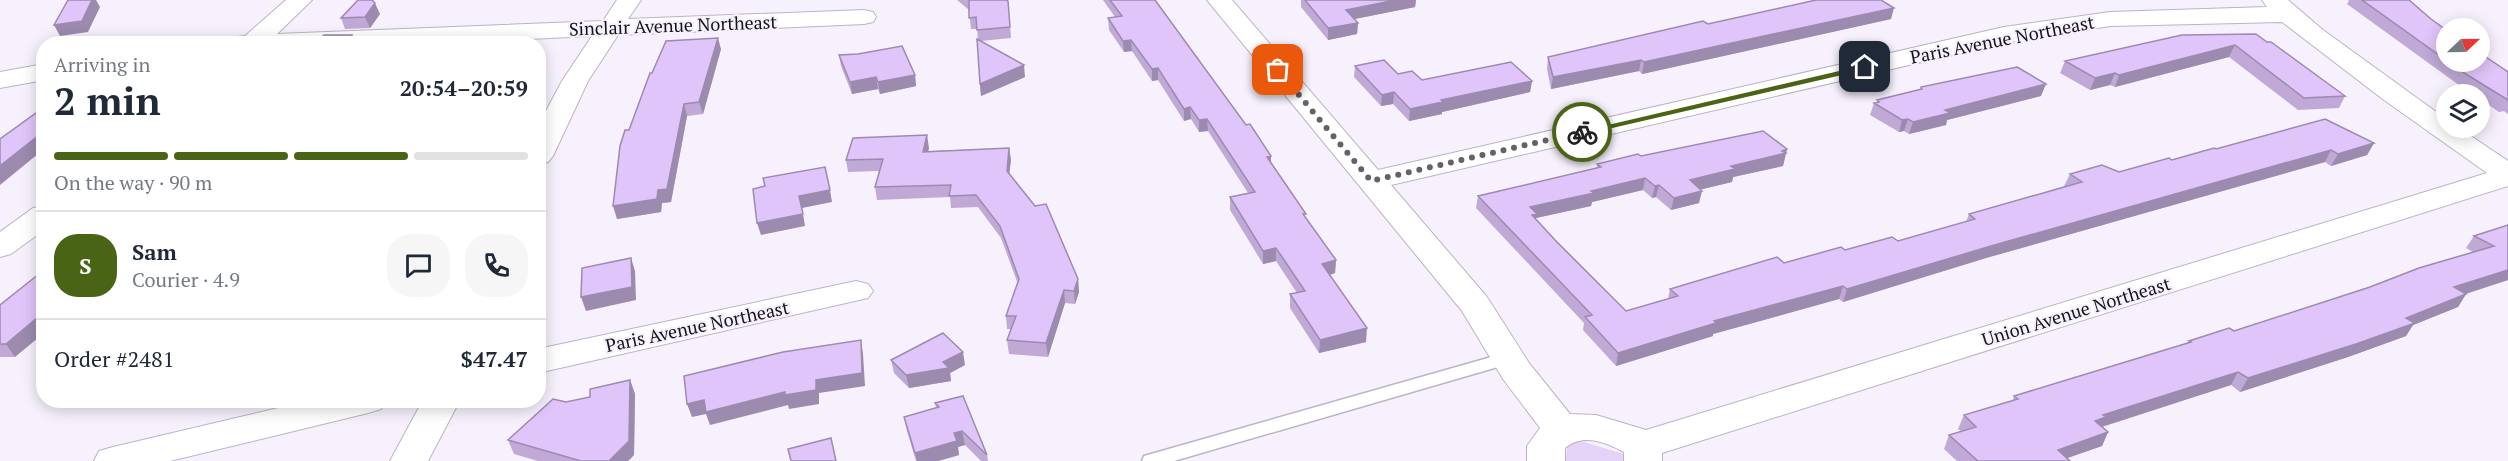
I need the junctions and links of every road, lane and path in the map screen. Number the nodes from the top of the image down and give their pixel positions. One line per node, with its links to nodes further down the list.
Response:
1 (300, 0): 7 (street)
2 (629, 0): 6 (street)
3 (1219, 0): 13 (street)
4 (2280, 7): 12 (street); 13 (street, Paris Avenue Northeast)
5 (864, 17): 6 (street, Sinclair Avenue Northeast)
6 (609, 28): 8 (street, Sinclair Avenue Northeast); 11 (street)
7 (254, 36)
8 (415, 36)
9 (36, 73): 10 (street)
10 (0, 80)
11 (546, 140)
12 (2508, 175): 22 (street, Union Avenue Northeast)
13 (1371, 181): 17 (street)
14 (36, 221): 15 (street)
15 (0, 247)
16 (856, 291): 18 (street, Paris Avenue Northeast)
17 (1509, 358): 21 (street); 25 (lane)
18 (546, 359)
19 (335, 408): 23 (street)
20 (438, 408): 24 (street)
21 (1554, 446): 22 (street)
22 (1643, 453)
23 (113, 461)
24 (409, 461)
25 (1151, 461)

